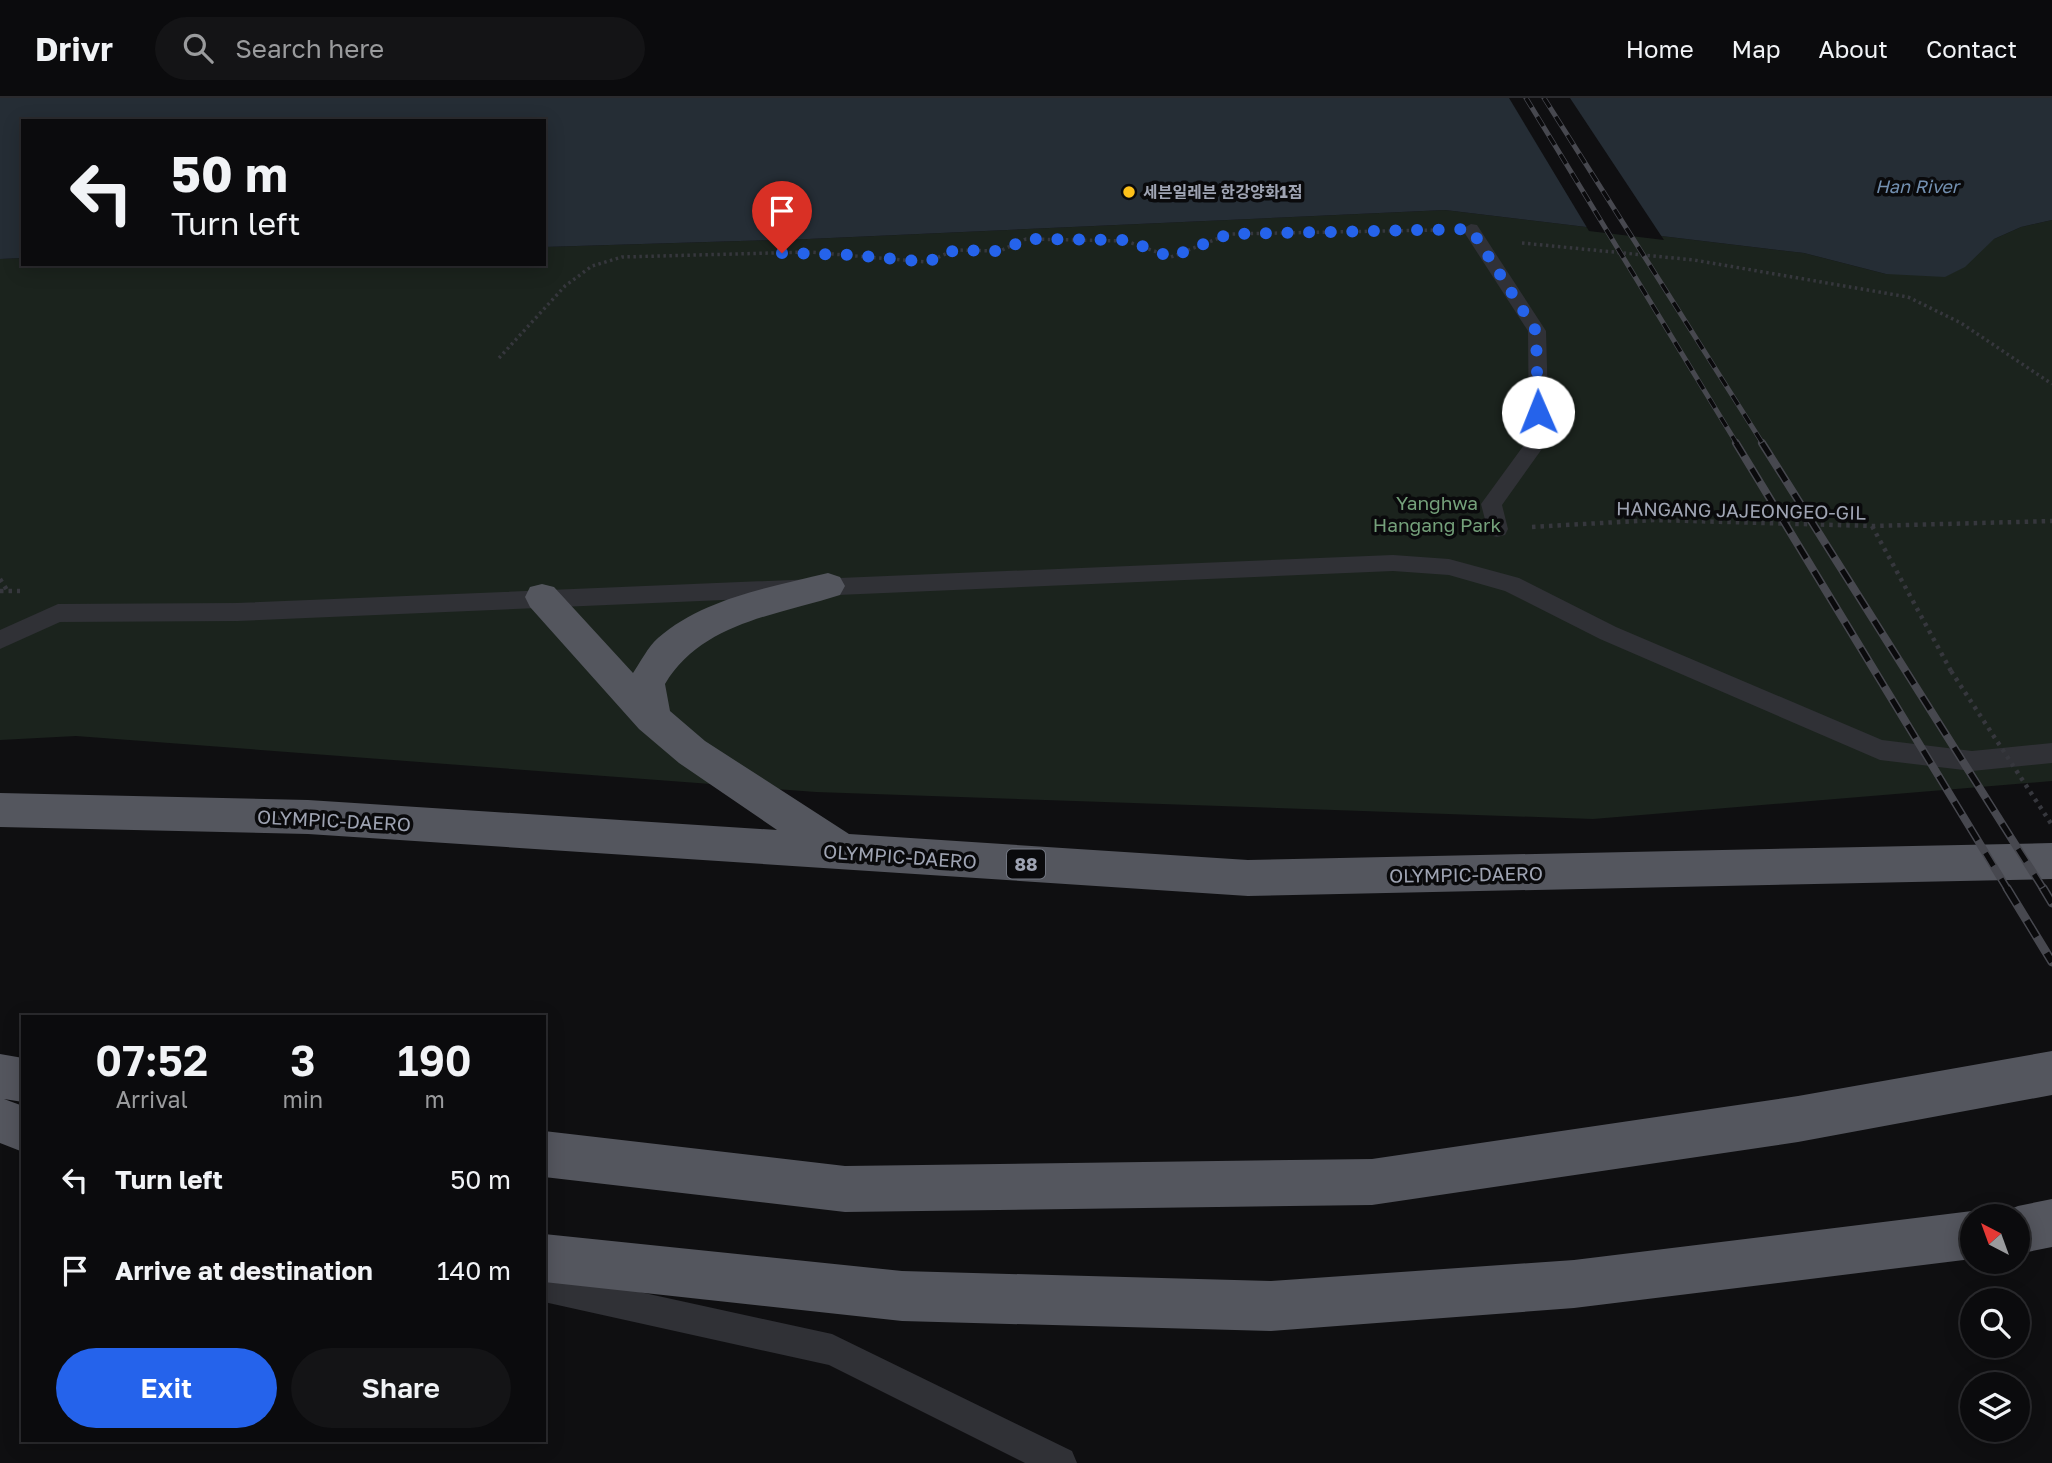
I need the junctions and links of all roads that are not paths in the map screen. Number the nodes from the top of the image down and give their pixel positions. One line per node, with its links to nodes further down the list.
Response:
1 (1471, 229): 2 (lane)
2 (1497, 529)
3 (828, 586): 4 (lane); 6 (highway); 7 (lane)
4 (542, 597): 5 (lane); 6 (highway)
5 (0, 640)
6 (652, 718): 9 (highway)
7 (2052, 753)
8 (0, 810): 9 (highway, OLYMPIC-DAERO / 88)
9 (842, 852): 10 (highway, OLYMPIC-DAERO / 88)
10 (2052, 860)
11 (2052, 1073): 16 (highway)
12 (0, 1076): 13 (highway)
13 (21, 1080)
14 (0, 1120): 15 (highway)
15 (21, 1128)
16 (546, 1154)
17 (2052, 1223): 18 (highway)
18 (2030, 1228)
19 (1960, 1236): 20 (highway)
20 (546, 1258)
21 (546, 1286): 22 (lane)
22 (1060, 1463)

